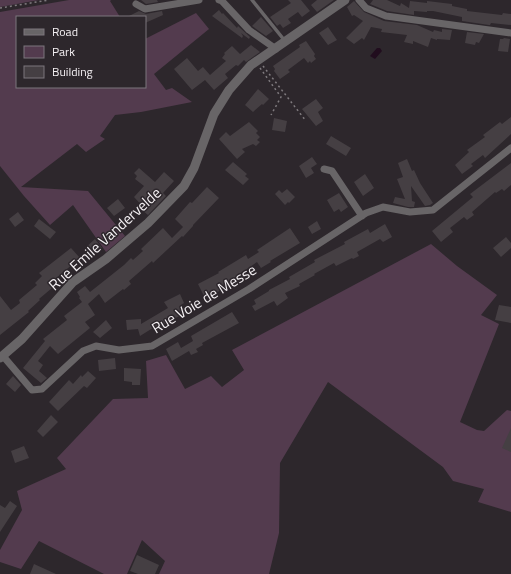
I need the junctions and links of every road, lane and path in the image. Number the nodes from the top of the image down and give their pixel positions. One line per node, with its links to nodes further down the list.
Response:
1 (49, 0): 8 (path)
2 (199, 0): 7 (street)
3 (218, 0): 11 (street)
4 (252, 0): 10 (lane)
5 (346, 0): 10 (street, Rue Emile Vandervelde)
6 (359, 0): 9 (street)
7 (136, 4)
8 (0, 8)
9 (511, 33)
10 (286, 42): 11 (street, Rue Emile Vandervelde)
11 (276, 49): 12 (street, Rue Emile Vandervelde)
12 (257, 61): 13 (path); 14 (path); 18 (street, Rue Emile Vandervelde)
13 (271, 115)
14 (306, 121)
15 (511, 148): 17 (street, Rue Voie de Messe)
16 (324, 169): 17 (street)
17 (362, 216): 18 (street, Rue Voie de Messe)
18 (2, 357)

